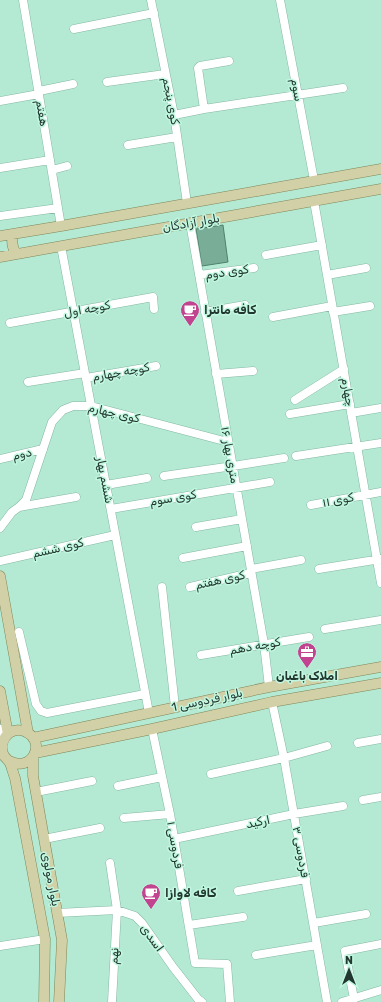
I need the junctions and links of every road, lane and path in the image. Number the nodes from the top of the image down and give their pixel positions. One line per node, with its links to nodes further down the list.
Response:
1 (23, 0): 11 (street, هفتم)
2 (151, 0): 4 (street, کوی پنجم)
3 (280, 0): 12 (street, سوم)
4 (154, 13): 5 (street); 7 (street, کوی پنجم)
5 (74, 29)
6 (229, 61): 14 (street)
7 (165, 74): 8 (street); 15 (street, کوی پنجم)
8 (106, 82)
9 (73, 84): 11 (street)
10 (343, 88): 12 (street)
11 (39, 93): 13 (street); 18 (street, هفتم)
12 (298, 95): 14 (street); 23 (street, سوم)
13 (0, 101)
14 (204, 109): 15 (street)
15 (174, 116): 16 (street, کوی پنجم)
16 (177, 137): 17 (street); 26 (street, کوی پنجم)
17 (128, 145)
18 (50, 160): 20 (street); 22 (street, هفتم)
19 (67, 166): 22 (street)
20 (0, 168)
21 (381, 169): 23 (main road, بلوار آزادگان)
22 (52, 170): 28 (street, هفتم)
23 (314, 180): 26 (main road, بلوار آزادگان)
24 (381, 189): 27 (main road, بلوار آزادگان)
25 (381, 193): 27 (street)
26 (187, 203): 30 (main road, بلوار آزادگان)
27 (314, 203): 31 (main road, بلوار آزادگان); 35 (street, چهارم)
28 (58, 208): 29 (street); 30 (street, هفتم)
29 (0, 216)
30 (61, 226): 32 (main road, بلوار آزادگان)
31 (190, 226): 34 (main road, بلوار آزادگان); 41 (street, ۱۶ متری بهار)
32 (13, 235): 33 (main road, بلوار آزادگان); 36 (main road)
33 (0, 236)
34 (61, 246): 36 (main road, بلوار آزادگان); 47 (street, ششم بهار)
35 (322, 246): 37 (street); 42 (street, چهارم)
36 (16, 254): 38 (main road, بلوار آزادگان)
37 (266, 255)
38 (0, 257)
39 (254, 268): 41 (street, کوی دوم)
40 (366, 268): 42 (street)
41 (199, 275): 48 (street, ۱۶ متری بهار)
42 (327, 275): 46 (street, چهارم)
43 (245, 305): 48 (street)
44 (370, 306): 46 (street)
45 (154, 309): 47 (street, کوچه اول)
46 (333, 309): 49 (street); 52 (street, چهارم)
47 (73, 312): 50 (street, کوچه اول); 55 (street, ششم بهار)
48 (205, 312): 54 (street, ۱۶ متری بهار)
49 (273, 317)
50 (10, 323)
51 (156, 366): 55 (street, کوچه چهارم)
52 (344, 369): 57 (street); 59 (street, چهارم)
53 (254, 371): 54 (street)
54 (216, 374): 62 (street, ۱۶ متری بهار)
55 (85, 376): 56 (street, کوچه چهارم); 58 (street, ششم بهار)
56 (28, 382)
57 (296, 400)
58 (91, 406): 62 (street, کوی چهارم); 65 (street, کوی چهارم); 73 (street, ششم بهار)
59 (350, 408): 60 (street); 61 (street); 64 (street, چهارم)
60 (381, 408)
61 (290, 414)
62 (228, 442): 69 (street, ۱۶ متری بهار)
63 (381, 443): 64 (street)
64 (357, 447): 66 (street); 76 (street, چهارم)
65 (43, 449): 68 (street, دوم); 79 (street, کوی چهارم)
66 (296, 456)
67 (284, 458): 69 (street)
68 (0, 459)
69 (233, 466): 70 (street); 74 (street, ۱۶ متری بهار)
70 (164, 476)
71 (147, 478): 73 (street)
72 (270, 482): 74 (street, کوی سوم)
73 (106, 485): 80 (street, ششم بهار)
74 (236, 488): 80 (street, کوی سوم); 81 (street, ۱۶ متری بهار)
75 (381, 492): 76 (street, کوی ۱۱)
76 (366, 494): 78 (street, کوی ۱۱); 88 (street, چهارم)
77 (76, 497): 79 (street)
78 (310, 505)
79 (19, 508): 83 (street, کوی چهارم)
80 (110, 509): 84 (street, ششم بهار)
81 (242, 520): 82 (street); 85 (street, ۱۶ متری بهار)
82 (196, 527)
83 (0, 528)
84 (115, 535): 89 (street, کوی ششم); 106 (street, ششم بهار)
85 (247, 546): 86 (street); 91 (street, ۱۶ متری بهار)
86 (183, 558)
87 (301, 560): 91 (street, کوی هفتم)
88 (379, 560): 90 (street); 93 (street, چهارم)
89 (0, 561)
90 (319, 569)
91 (251, 571): 95 (street, کوی هفتم); 100 (street, ۱۶ متری بهار)
92 (0, 576): 111 (main road)
93 (381, 583)
94 (162, 587): 108 (street)
95 (190, 587)
96 (381, 620): 97 (street)
97 (326, 629)
98 (19, 632): 106 (street)
99 (309, 637): 100 (street, کوچه دهم)
100 (264, 644): 101 (street, کوچه دهم); 104 (street, ۱۶ متری بهار)
101 (201, 655)
102 (381, 667): 104 (main road, بلوار فردوسی 1)
103 (381, 683): 107 (main road, بلوار فردوسی 1)
104 (269, 687): 107 (main road); 108 (main road, بلوار فردوسی 1)
105 (0, 691): 112 (main road)
106 (146, 694): 109 (street, ششم بهار)
107 (272, 702): 110 (main road, بلوار فردوسی 1); 117 (street, فردوسی ۳)
108 (175, 707): 109 (main road, بلوار فردوسی 1)
109 (149, 713): 111 (main road, بلوار فردوسی 1)
110 (152, 729): 116 (main road, بلوار فردوسی 1); 120 (street, فردوسی ۱)
111 (31, 735): 112 (main road); 116 (main road)
112 (3, 737): 118 (main road)
113 (381, 739): 114 (street)
114 (358, 743)
115 (327, 746): 117 (street)
116 (34, 755): 118 (main road); 123 (main road, بلوار مولوی)
117 (284, 758): 119 (street); 128 (street, فردوسی ۳)
118 (5, 759): 142 (main road, بلوار مولوی)
119 (211, 774)
120 (162, 777): 122 (street); 127 (street, فردوسی ۱)
121 (92, 781): 123 (street)
122 (118, 786)
123 (36, 792): 131 (main road, بلوار مولوی)
124 (381, 797): 125 (street)
125 (363, 800)
126 (343, 806): 128 (street, ارکید)
127 (170, 814): 129 (street); 132 (street, فردوسی ۱)
128 (294, 814): 132 (street, ارکید); 134 (street, فردوسی ۳)
129 (124, 818)
130 (100, 828): 131 (street)
131 (44, 839): 137 (main road, بلوار مولوی)
132 (174, 839): 141 (street, فردوسی ۱)
133 (110, 863): 136 (street, نهم)
134 (306, 879): 135 (street); 140 (street, فردوسی ۳)
135 (238, 891)
136 (117, 910): 137 (street, اسدی); 149 (street, اسدی); 152 (street, نهم)
137 (58, 912): 151 (main road, بلوار مولوی)
138 (366, 914): 140 (street)
139 (243, 917): 141 (street)
140 (314, 923): 144 (street, فردوسی ۳)
141 (189, 925): 153 (street, فردوسی ۱)
142 (45, 939): 145 (street); 150 (main road, بلوار مولوی)
143 (381, 944): 148 (street)
144 (317, 945): 146 (street); 154 (street, فردوسی ۳)
145 (0, 946)
146 (256, 955)
147 (381, 990): 148 (street)
148 (354, 999): 155 (street)
149 (199, 1001)
150 (44, 1002)
151 (59, 1002)
152 (112, 1002)
153 (230, 1002)
154 (327, 1002)
155 (342, 1002)

